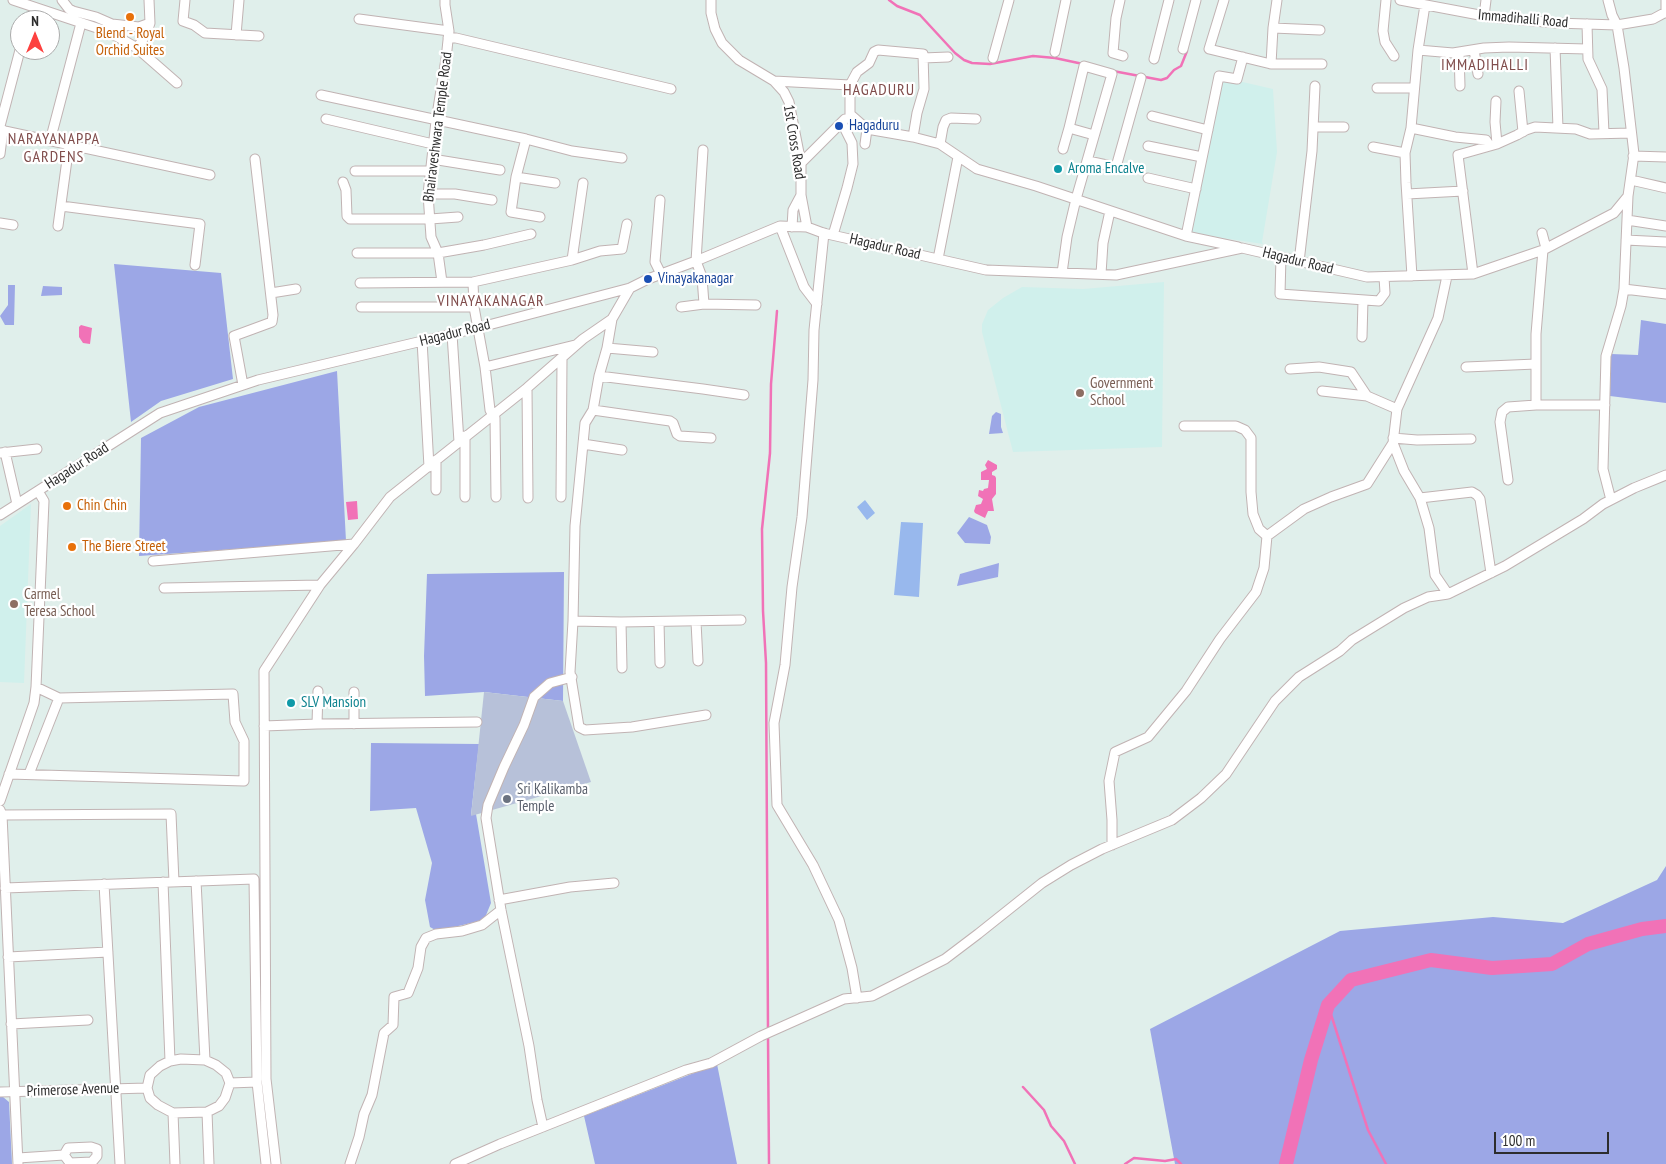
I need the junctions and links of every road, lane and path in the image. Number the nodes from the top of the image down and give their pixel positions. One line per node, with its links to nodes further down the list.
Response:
1 (13, 0): 28 (street)
2 (62, 0): 28 (street)
3 (149, 0): 24 (street)
4 (185, 0): 31 (street)
5 (239, 0): 31 (street)
6 (445, 0): 32 (street, Bhairaveshwara Temple Road)
7 (711, 0): 54 (street, 1st Cross Road)
8 (1009, 0): 47 (street)
9 (1066, 0): 40 (street)
10 (1120, 0): 42 (street)
11 (1169, 0): 48 (street)
12 (1196, 0): 36 (street)
13 (1224, 0): 45 (street)
14 (1276, 0): 29 (street)
15 (1386, 0): 43 (street)
16 (1400, 0): 20 (street, Immadihalli Road)
17 (1486, 0): 22 (street)
18 (1608, 0): 26 (street)
19 (1666, 0): 21 (street)
20 (1429, 4): 22 (street, Immadihalli Road); 38 (street)
21 (1666, 12): 26 (street, Immadihalli Road)
22 (1484, 16): 25 (street, Immadihalli Road)
23 (359, 20): 32 (street)
24 (150, 23): 28 (street); 34 (street)
25 (1587, 24): 26 (street, Immadihalli Road); 37 (street)
26 (1617, 25): 81 (street)
27 (80, 27): 85 (street)
28 (111, 28): 34 (street)
29 (1273, 28): 30 (street); 50 (street)
30 (1320, 30)
31 (236, 35): 33 (street)
32 (448, 35): 61 (street); 69 (street, Bhairaveshwara Temple Road)
33 (259, 36)
34 (137, 48): 55 (street)
35 (1555, 48): 37 (street); 39 (street); 76 (street)
36 (1183, 49)
37 (1587, 49): 80 (street)
38 (1418, 50): 41 (street); 60 (street)
39 (1474, 50): 41 (street); 52 (street)
40 (1055, 52)
41 (1459, 52): 58 (street)
42 (1123, 56)
43 (1394, 56)
44 (948, 57): 46 (street)
45 (1243, 57): 50 (street); 78 (street)
46 (923, 58): 56 (street); 83 (street)
47 (993, 58)
48 (1154, 59)
49 (18, 60): 73 (street)
50 (1271, 64): 51 (street)
51 (1322, 64)
52 (1478, 74)
53 (1141, 78): 104 (street)
54 (774, 81): 56 (street); 105 (street, 1st Cross Road)
55 (177, 83)
56 (850, 84): 65 (street)
57 (1315, 86): 71 (street)
58 (1460, 86)
59 (1377, 88): 60 (street)
60 (1414, 88): 75 (street)
61 (671, 89)
62 (1519, 90): 79 (street)
63 (321, 95): 69 (street)
64 (1496, 101): 90 (street)
65 (850, 114): 70 (street); 77 (street)
66 (1152, 116): 78 (street)
67 (326, 119): 87 (street)
68 (976, 119): 89 (street)
69 (436, 120): 84 (street); 87 (street, Bhairaveshwara Temple Road)
70 (842, 123): 105 (street); 142 (street)
71 (1314, 127): 72 (street); 154 (street)
72 (1344, 127)
73 (1, 128): 85 (street); 96 (street)
74 (1068, 128): 82 (street); 82 (street); 93 (street)
75 (1411, 128): 90 (street); 95 (street)
76 (1558, 128): 79 (street); 80 (street)
77 (867, 129): 83 (street); 88 (street)
78 (1208, 130): 99 (street)
79 (1523, 132): 90 (street)
80 (1604, 133): 81 (street)
81 (1631, 133): 97 (street)
82 (1094, 136): 104 (street)
83 (913, 137): 89 (street)
84 (526, 138): 101 (street); 110 (street)
85 (50, 141): 86 (street)
86 (69, 144): 109 (street); 126 (street)
87 (433, 144): 103 (street, Bhairaveshwara Temple Road)
88 (865, 144)
89 (940, 144): 98 (street)
90 (1493, 145): 118 (street)
91 (1148, 146): 99 (street)
92 (1374, 147): 95 (street)
93 (1063, 149)
94 (703, 150): 153 (street)
95 (1406, 153): 120 (street)
96 (0, 154)
97 (1634, 156): 100 (street); 112 (street)
98 (958, 157): 123 (street); 151 (street)
99 (1202, 157): 117 (street)
100 (1666, 157)
101 (622, 158)
102 (255, 159): 169 (street)
103 (432, 159): 106 (street); 108 (street, Bhairaveshwara Temple Road)
104 (1088, 160): 123 (street)
105 (801, 163): 121 (street, 1st Cross Road)
106 (500, 170)
107 (355, 171): 108 (street)
108 (430, 171): 119 (street, Bhairaveshwara Temple Road)
109 (210, 175)
110 (516, 177): 114 (street); 129 (street)
111 (1148, 178): 117 (street)
112 (1631, 180): 116 (street); 122 (street)
113 (343, 182): 130 (street)
114 (555, 183)
115 (582, 183): 152 (street)
116 (1666, 188)
117 (1196, 189): 143 (street)
118 (1463, 190): 120 (street); 159 (street)
119 (428, 194): 124 (street); 130 (street, Bhairaveshwara Temple Road)
120 (1407, 194): 160 (street)
121 (801, 195): 138 (street); 139 (street, 1st Cross Road)
122 (1628, 196): 131 (street); 147 (street, Hagadur Road)
123 (1076, 199): 127 (street); 156 (street)
124 (492, 200)
125 (660, 200): 157 (street)
126 (61, 206): 135 (street); 155 (street)
127 (1110, 212): 143 (street); 158 (street)
128 (458, 217): 130 (street)
129 (540, 217)
130 (430, 218): 149 (street, Bhairaveshwara Temple Road)
131 (1627, 220): 137 (street); 144 (street)
132 (0, 223): 133 (street)
133 (13, 224)
134 (627, 224): 152 (street)
135 (58, 226)
136 (780, 226): 138 (street, Hagadur Road); 153 (street, Hagadur Road); 173 (street)
137 (1666, 226)
138 (792, 227): 139 (street, Hagadur Road)
139 (807, 227): 142 (street, Hagadur Road)
140 (1542, 233): 147 (street)
141 (530, 234): 149 (street)
142 (829, 234): 151 (street, Hagadur Road); 173 (street)
143 (1186, 236): 146 (street)
144 (1626, 240): 145 (street); 168 (street)
145 (1666, 242)
146 (1242, 248): 150 (street, Hagadur Road); 158 (street, Hagadur Road)
147 (1545, 249): 159 (street, Hagadur Road); 187 (street)
148 (356, 253): 149 (street)
149 (438, 253): 164 (street, Bhairaveshwara Temple Road)
150 (1281, 257): 154 (street, Hagadur Road); 171 (street)
151 (938, 259): 156 (street, Hagadur Road)
152 (572, 260): 165 (street)
153 (696, 261): 157 (street, Hagadur Road); 172 (street)
154 (1299, 262): 162 (street, Hagadur Road)
155 (195, 265)
156 (1062, 273): 158 (street, Hagadur Road)
157 (661, 274): 166 (street, Hagadur Road)
158 (1101, 274)
159 (1473, 274): 161 (street, Hagadur Road)
160 (1412, 276): 161 (street, Hagadur Road); 162 (street, Hagadur Road)
161 (1447, 276): 199 (street)
162 (1384, 277): 171 (street)
163 (360, 282): 164 (street)
164 (442, 282): 165 (street)
165 (473, 282): 175 (street)
166 (630, 288): 178 (street); 179 (street, Hagadur Road)
167 (296, 289): 169 (street)
168 (1624, 289): 170 (street); 198 (street)
169 (271, 293): 192 (street)
170 (1666, 294)
171 (1363, 300): 181 (street)
172 (704, 304): 174 (street); 177 (street)
173 (817, 304): 265 (street)
174 (756, 305)
175 (474, 306): 176 (street); 179 (street)
176 (361, 307)
177 (681, 307)
178 (612, 319): 183 (street); 184 (street)
179 (477, 328): 180 (street, Hagadur Road); 188 (street)
180 (452, 334): 182 (street, Hagadur Road); 204 (street)
181 (1362, 337)
182 (422, 340): 192 (street, Hagadur Road); 212 (street)
183 (576, 345): 186 (street); 188 (street)
184 (607, 348): 185 (street); 191 (street)
185 (653, 352)
186 (562, 358): 193 (street); 219 (street)
187 (1536, 364): 189 (street); 197 (street)
188 (485, 367): 201 (street)
189 (1466, 367)
190 (1290, 369): 196 (street)
191 (599, 376): 195 (street); 200 (street)
192 (242, 385): 216 (street, Hagadur Road)
193 (526, 388): 201 (street); 220 (street)
194 (1322, 391): 196 (street)
195 (744, 396)
196 (1367, 396): 199 (street)
197 (1536, 405): 198 (street); 214 (street)
198 (1605, 405): 222 (street)
199 (1397, 409): 206 (street)
200 (593, 410): 203 (street); 207 (street)
201 (492, 414): 204 (street); 218 (street)
202 (1184, 426): 225 (street)
203 (711, 438)
204 (462, 439): 211 (street); 217 (street)
205 (1471, 439): 206 (street)
206 (1393, 440): 221 (street); 225 (street)
207 (583, 444): 209 (street); 233 (street)
208 (37, 449): 210 (street)
209 (622, 450)
210 (2, 452): 223 (street)
211 (436, 460): 212 (street); 215 (street)
212 (429, 467): 226 (street)
213 (1666, 475): 222 (street)
214 (1508, 480)
215 (436, 490)
216 (38, 491): 223 (street, Hagadur Road); 241 (street)
217 (465, 497)
218 (496, 497)
219 (561, 497)
220 (528, 498)
221 (1420, 498): 228 (street); 231 (street)
222 (1611, 500): 228 (street)
223 (17, 504): 224 (street, Hagadur Road)
224 (0, 515)
225 (1267, 536): 254 (street)
226 (354, 544): 227 (street); 229 (street)
227 (154, 561)
228 (1491, 573): 231 (street)
229 (320, 585): 230 (street); 249 (street)
230 (164, 588)
231 (1448, 594): 254 (street)
232 (741, 620): 236 (street)
233 (573, 621): 234 (street); 240 (street)
234 (620, 622): 235 (street); 239 (street)
235 (659, 622): 236 (street); 238 (street)
236 (696, 622): 237 (street)
237 (698, 661)
238 (660, 663)
239 (622, 668)
240 (572, 677): 245 (street); 261 (street)
241 (36, 687): 244 (street); 250 (street)
242 (318, 691): 247 (street)
243 (354, 692): 248 (street)
244 (59, 698): 251 (street); 251 (street)
245 (706, 715)
246 (476, 722): 248 (street)
247 (317, 724): 248 (street); 249 (street)
248 (354, 724)
249 (264, 726): 285 (street)
250 (9, 774): 251 (street); 252 (street)
251 (29, 774)
252 (0, 800)
253 (1, 812): 257 (street); 260 (street)
254 (1112, 845): 265 (street)
255 (196, 881): 257 (street); 268 (street); 270 (street)
256 (163, 882): 257 (street); 259 (street); 269 (street)
257 (174, 882)
258 (614, 883): 261 (street)
259 (104, 884): 260 (street); 263 (street)
260 (6, 888): 264 (street)
261 (500, 900): 262 (street)
262 (501, 910): 278 (street); 286 (street)
263 (108, 952): 264 (street); 272 (street)
264 (8, 957): 267 (street)
265 (856, 998): 278 (street)
266 (88, 1020): 267 (street)
267 (11, 1024): 274 (street)
268 (205, 1060): 269 (street); 271 (street)
269 (170, 1061): 273 (street)
270 (257, 1082): 271 (street); 284 (street)
271 (230, 1084): 276 (street)
272 (116, 1088): 273 (street, Primerose Avenue); 274 (street, Primerose Avenue); 281 (street)
273 (147, 1088): 277 (street)
274 (14, 1091): 275 (street, Primerose Avenue); 280 (street)
275 (0, 1092)
276 (207, 1112): 277 (street); 283 (street)
277 (173, 1113): 282 (street)
278 (544, 1127): 287 (street)
279 (64, 1155): 280 (street)
280 (18, 1161)
281 (120, 1164)
282 (176, 1164)
283 (209, 1164)
284 (266, 1164)
285 (276, 1164)
286 (350, 1164)
287 (455, 1164)

